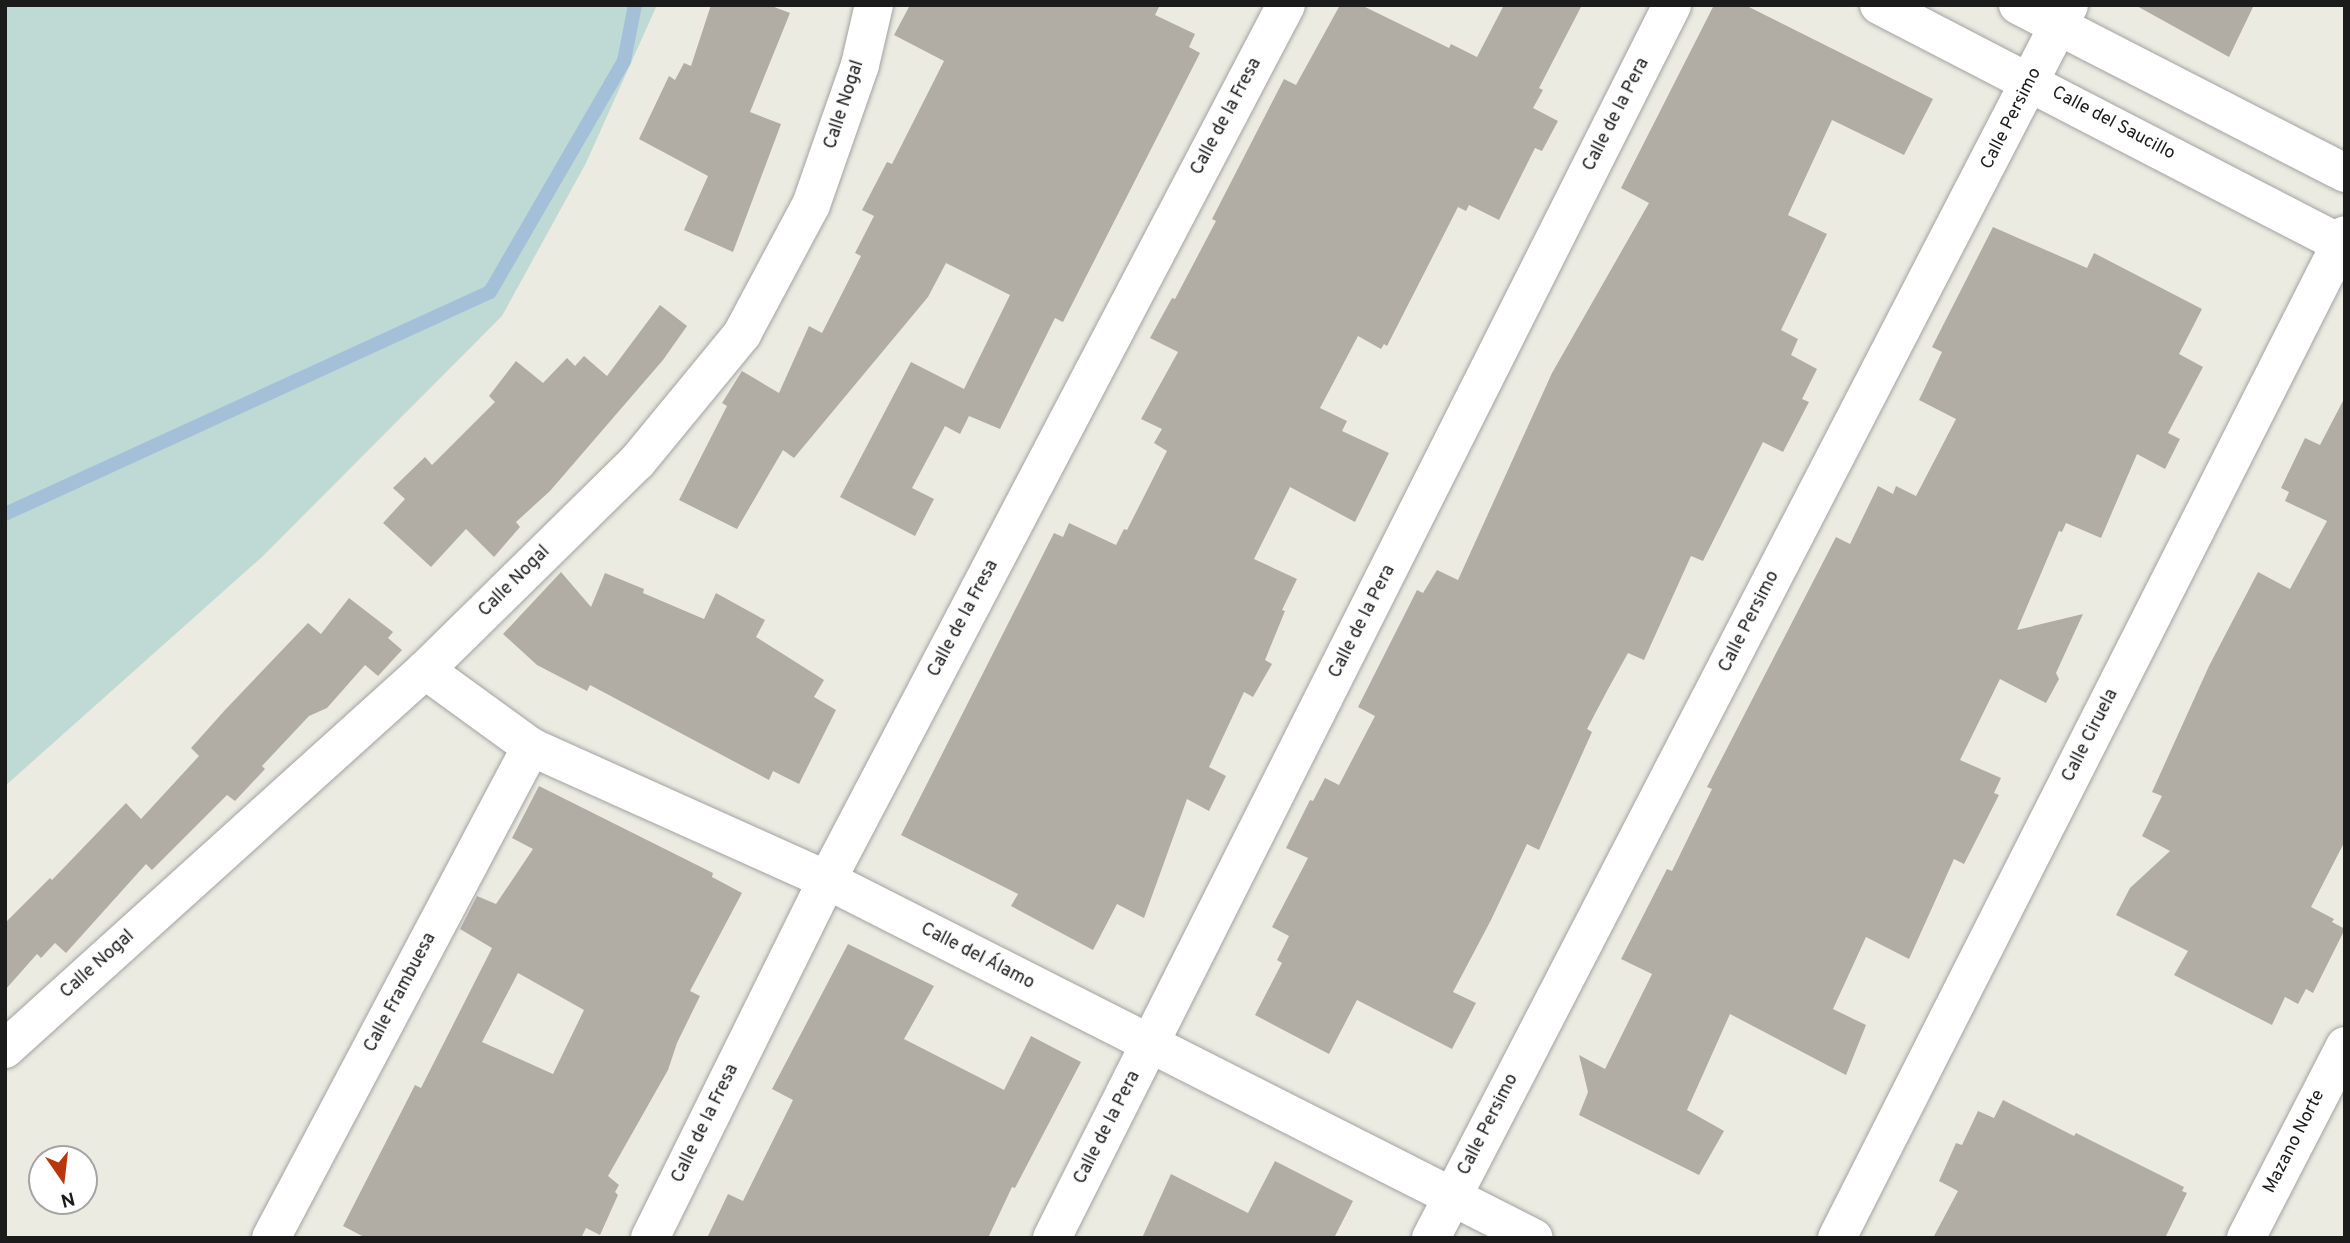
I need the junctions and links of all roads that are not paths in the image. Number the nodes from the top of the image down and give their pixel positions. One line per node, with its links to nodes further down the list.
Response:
1 (874, 5): 10 (street, Calle Nogal)
2 (1286, 5): 12 (street, Calle de la Fresa)
3 (1672, 5): 13 (street, Calle de la Pera)
4 (1879, 5): 7 (street, Calle del Saucillo)
5 (2018, 5): 6 (street)
6 (2064, 15): 7 (street, Calle Persimo); 8 (street)
7 (2032, 81): 9 (street, Calle del Saucillo); 16 (street, Calle Persimo)
8 (2345, 173)
9 (2343, 241): 22 (street, Calle Ciruela)
10 (425, 670): 11 (street, Calle del Álamo); 15 (street, Calle Nogal)
11 (531, 747): 12 (street, Calle del Álamo); 17 (street, Calle Frambuesa)
12 (827, 880): 13 (street, Calle del Álamo); 18 (street, Calle de la Fresa)
13 (1150, 1045): 16 (street, Calle del Álamo); 19 (street, Calle de la Pera)
14 (2345, 1046): 23 (street, Mazano Norte)
15 (5, 1049)
16 (1451, 1197): 20 (street, Calle Persimo); 21 (street, Calle del Álamo)
17 (271, 1238)
18 (650, 1238)
19 (1052, 1238)
20 (1431, 1238)
21 (1534, 1238)
22 (1837, 1238)
23 (2246, 1238)

